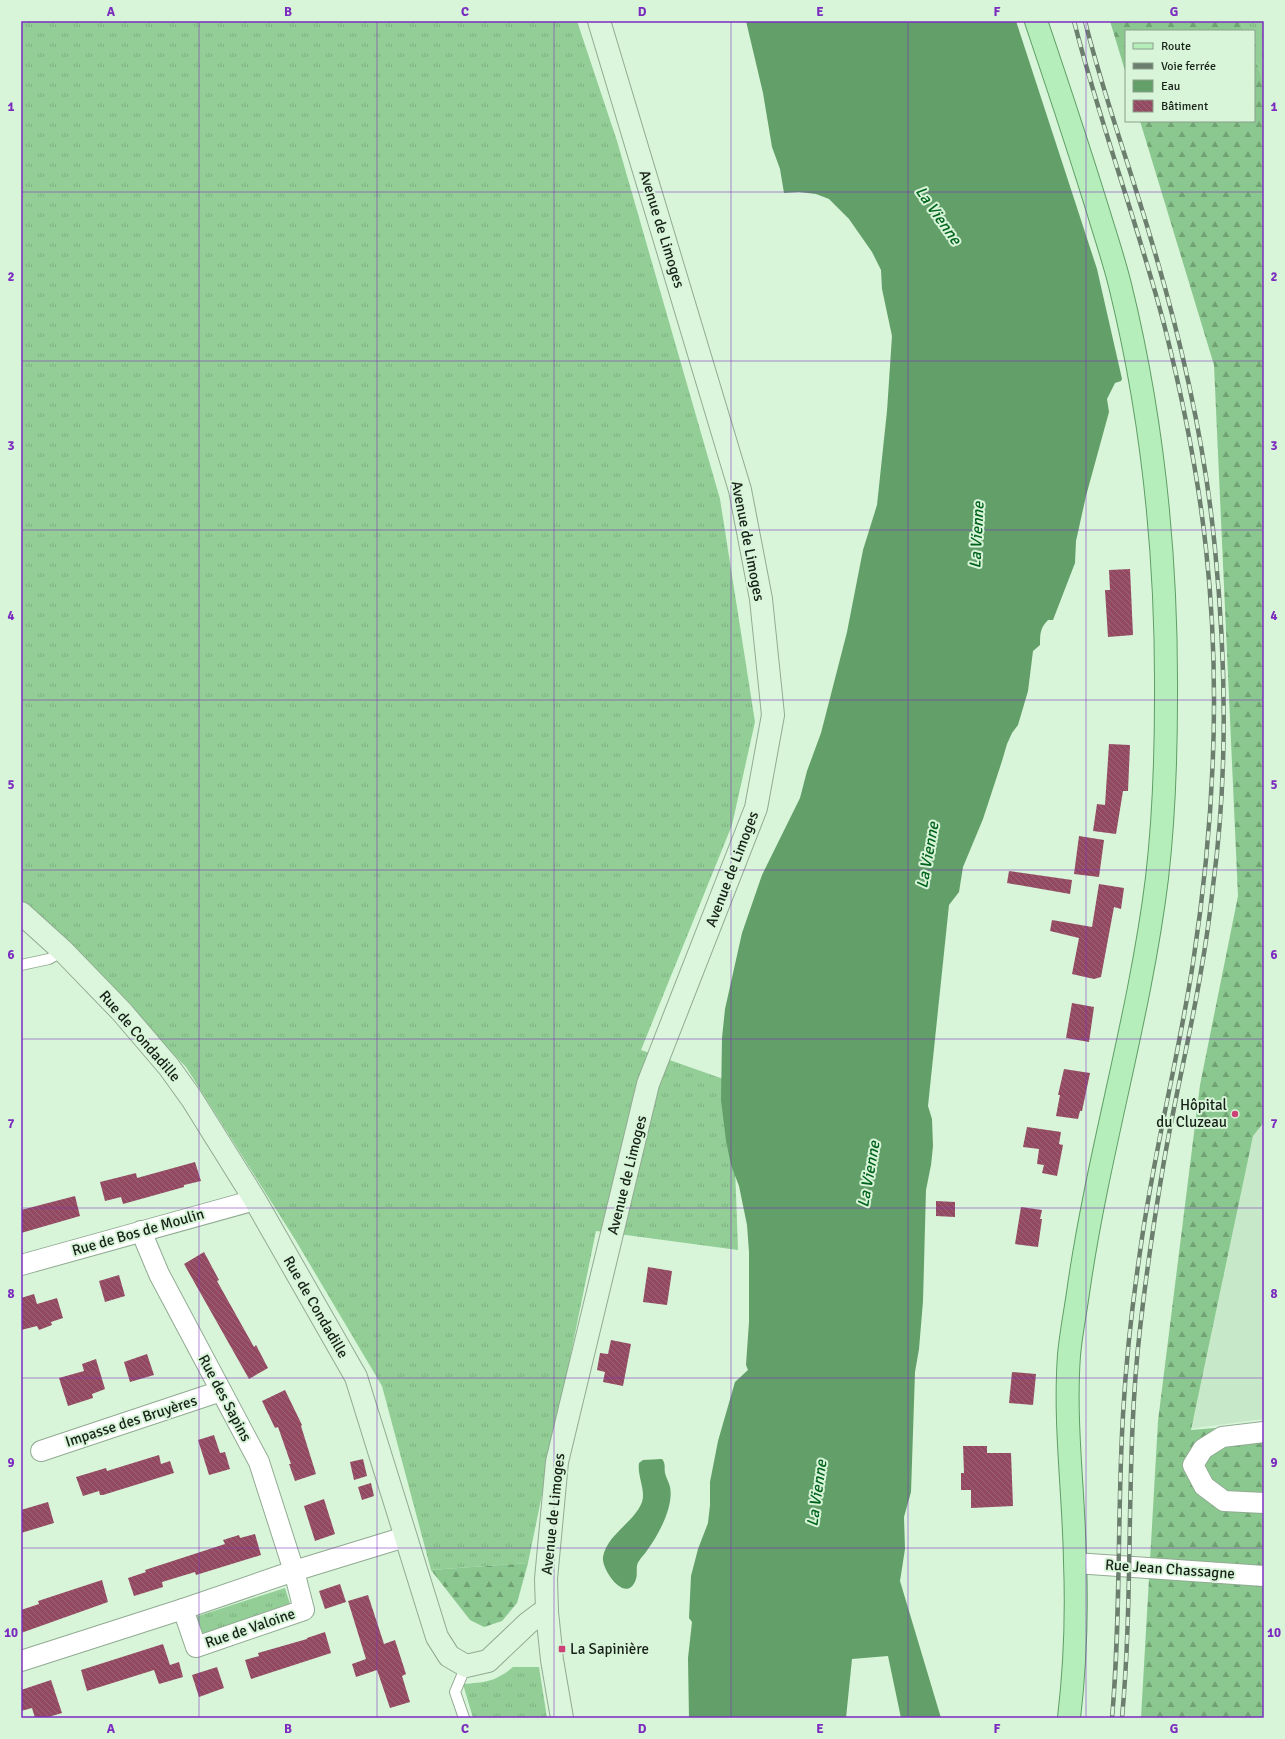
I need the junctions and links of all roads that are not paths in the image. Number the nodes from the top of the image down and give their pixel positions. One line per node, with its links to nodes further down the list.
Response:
1 (599, 21): 18 (main road, Avenue de Limoges)
2 (1036, 21): 14 (main road)
3 (21, 913): 4 (main road, Rue de Condadille)
4 (63, 951): 5 (lane); 6 (main road, Rue de Condadille)
5 (21, 965)
6 (255, 1200): 7 (street, Rue de Bos de Moulin); 13 (main road, Rue de Condadille)
7 (141, 1231): 8 (street, Rue de Bos de Moulin); 9 (street, Rue des Sapins)
8 (21, 1265)
9 (221, 1391): 11 (street, Impasse des Bruyères); 15 (street, Rue des Sapins)
10 (1264, 1432): 12 (street)
11 (41, 1451)
12 (1264, 1503)
13 (405, 1537): 15 (street); 20 (main road, Rue de Condadille)
14 (1075, 1562): 16 (street, Rue Jean Chassagne); 23 (main road)
15 (294, 1571): 17 (street); 17 (street, Rue de Valoine)
16 (1264, 1576)
17 (183, 1609): 19 (street)
18 (547, 1612): 20 (main road); 22 (main road, Avenue de Limoges)
19 (21, 1661)
20 (466, 1666): 21 (lane)
21 (464, 1718)
22 (562, 1718)
23 (1069, 1718)

